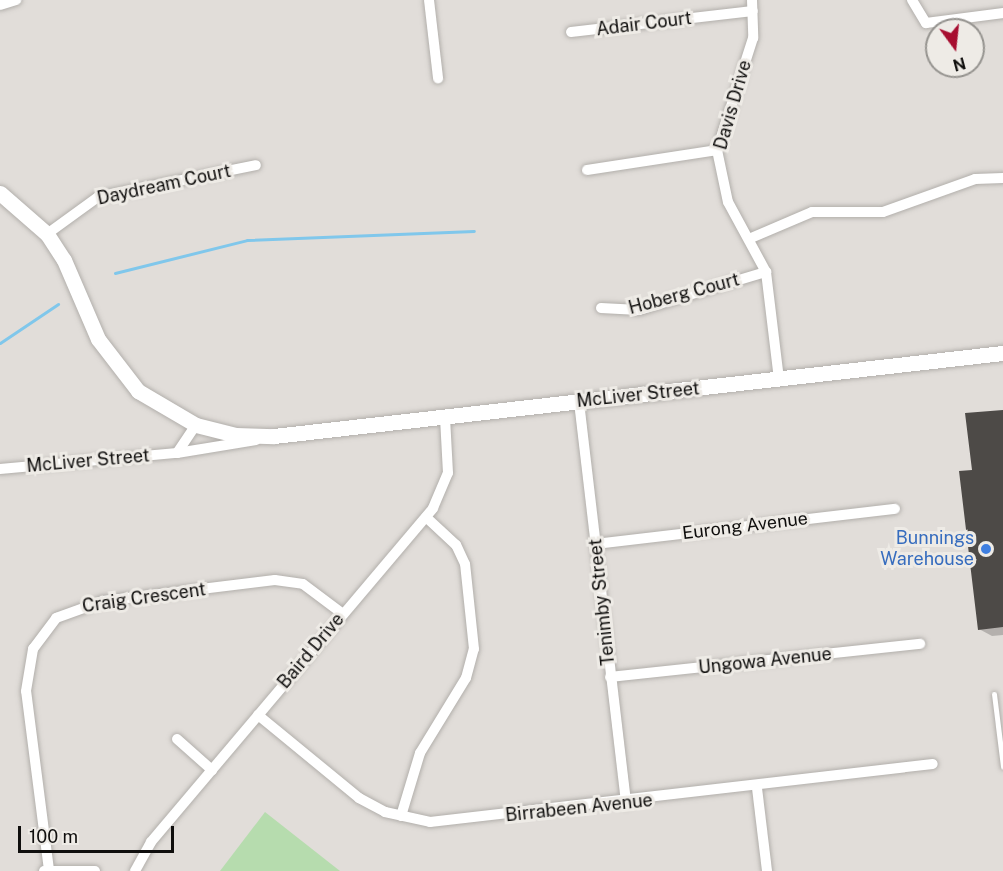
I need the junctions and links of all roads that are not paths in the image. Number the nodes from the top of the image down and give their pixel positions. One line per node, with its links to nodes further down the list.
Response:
1 (16, 0): 4 (street)
2 (429, 0): 8 (street)
3 (912, 0): 6 (street)
4 (0, 5)
5 (753, 5): 7 (street, Adair Court); 9 (street, Davis Drive)
6 (1003, 13)
7 (571, 32)
8 (438, 78)
9 (717, 150): 11 (street); 15 (street, Davis Drive)
10 (256, 165): 14 (street, Daydream Court)
11 (587, 170)
12 (1003, 178): 15 (street)
13 (0, 193): 14 (street)
14 (47, 234): 22 (street, McLiver Street)
15 (751, 238): 16 (street, Davis Drive)
16 (766, 272): 17 (street, Hoberg Court); 19 (street, Davis Drive)
17 (601, 308)
18 (1003, 353): 19 (street, McLiver Street)
19 (779, 379): 20 (street, McLiver Street)
20 (579, 402): 21 (street, McLiver Street); 28 (street, Tenimby Street)
21 (445, 417): 23 (street, McLiver Street); 27 (street, Baird Drive)
22 (196, 424): 23 (street, McLiver Street); 24 (street)
23 (274, 436): 24 (street, McLiver Street)
24 (177, 453): 25 (street, McLiver Street)
25 (0, 469)
26 (895, 509): 28 (street, Eurong Avenue)
27 (426, 517): 29 (street, Baird Drive); 40 (street)
28 (596, 544): 31 (street, Tenimby Street)
29 (342, 614): 33 (street, Baird Drive); 41 (street, Craig Crescent)
30 (920, 644): 31 (street, Ungowa Avenue)
31 (609, 677): 39 (street, Tenimby Street)
32 (994, 694): 36 (lane)
33 (258, 715): 37 (street, Baird Drive); 40 (street, Birrabeen Avenue)
34 (177, 739): 37 (street)
35 (933, 764): 38 (street, Birrabeen Avenue)
36 (1003, 766)
37 (212, 770): 43 (street, Baird Drive)
38 (757, 788): 39 (street, Birrabeen Avenue); 44 (street)
39 (626, 803): 40 (street, Birrabeen Avenue)
40 (401, 816)
41 (46, 871): 42 (street)
42 (95, 871)
43 (135, 871)
44 (767, 871)

